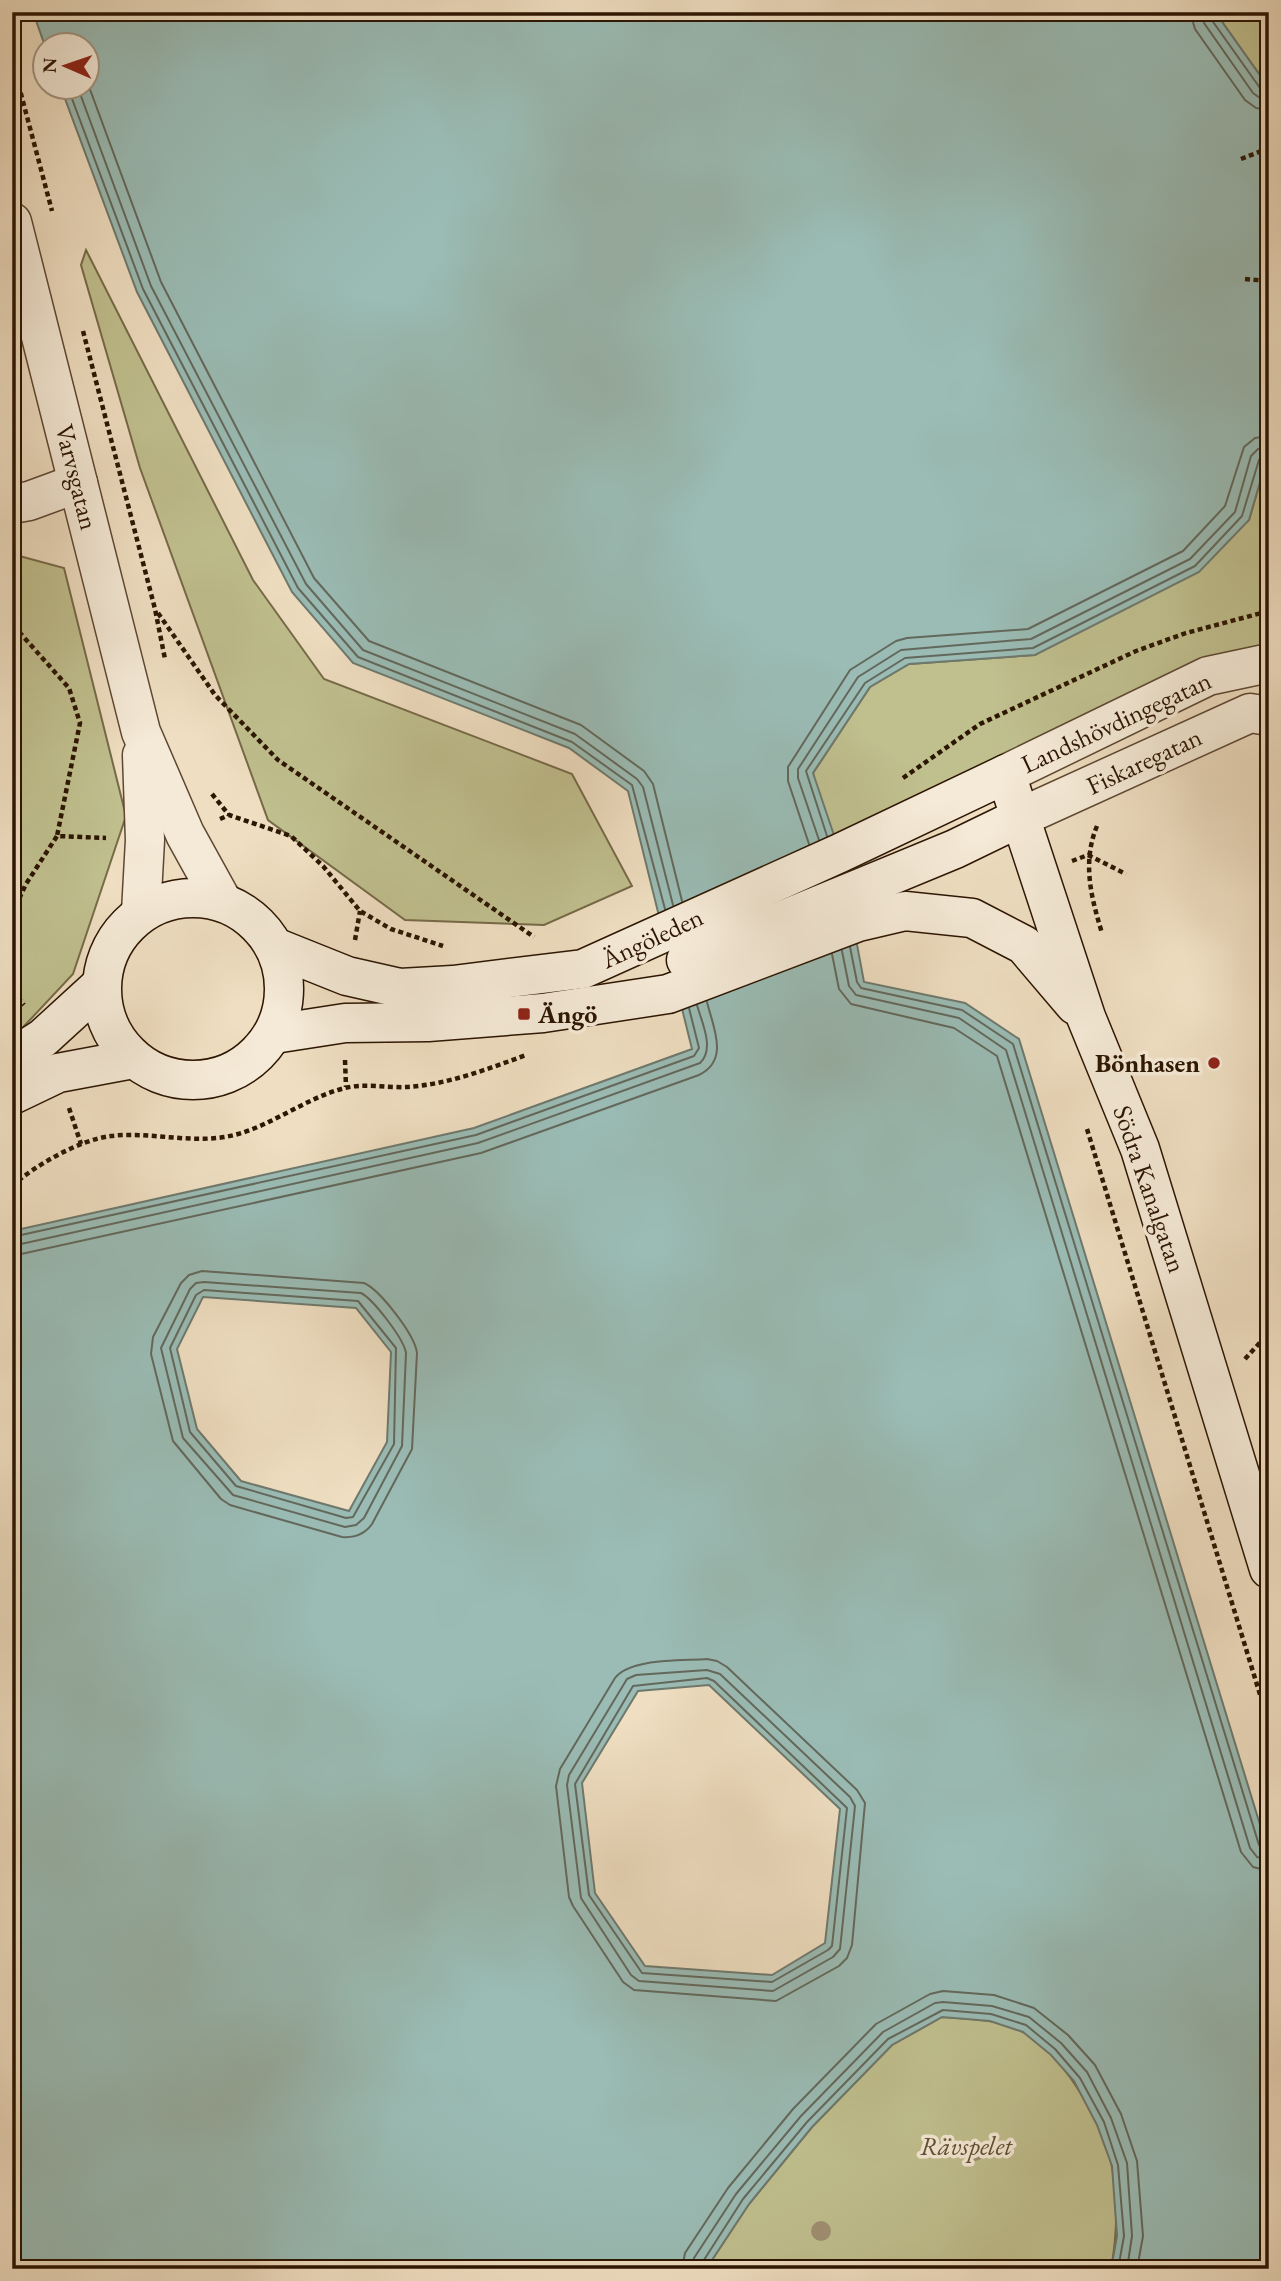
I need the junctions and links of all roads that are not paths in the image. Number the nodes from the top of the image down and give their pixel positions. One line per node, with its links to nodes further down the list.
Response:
1 (12, 222): 2 (street, Varvsgatan)
2 (78, 483): 3 (street); 6 (street, Varvsgatan)
3 (12, 504)
4 (1269, 663): 7 (street, Landshövdingegatan)
5 (1269, 716): 8 (street, Fiskaregatan)
6 (141, 732): 9 (street, Varvsgatan); 11 (street, Varvsgatan)
7 (1006, 774): 8 (street, Södra Kanalgatan); 13 (street, Ängöleden)
8 (1021, 817): 10 (street, Ängöleden); 15 (street, Södra Kanalgatan)
9 (222, 901): 11 (street); 12 (street)
10 (857, 906): 13 (street, Ängöleden); 15 (street, Ängöleden)
11 (141, 912): 14 (street)
12 (277, 948): 13 (street, Ängöleden); 16 (street)
13 (659, 968): 16 (street, Ängöleden)
14 (101, 985): 17 (street); 18 (street)
15 (1086, 1017): 20 (street, Södra Kanalgatan)
16 (274, 1034): 18 (street)
17 (12, 1058)
18 (133, 1059): 19 (street)
19 (12, 1095)
20 (1269, 1569)

